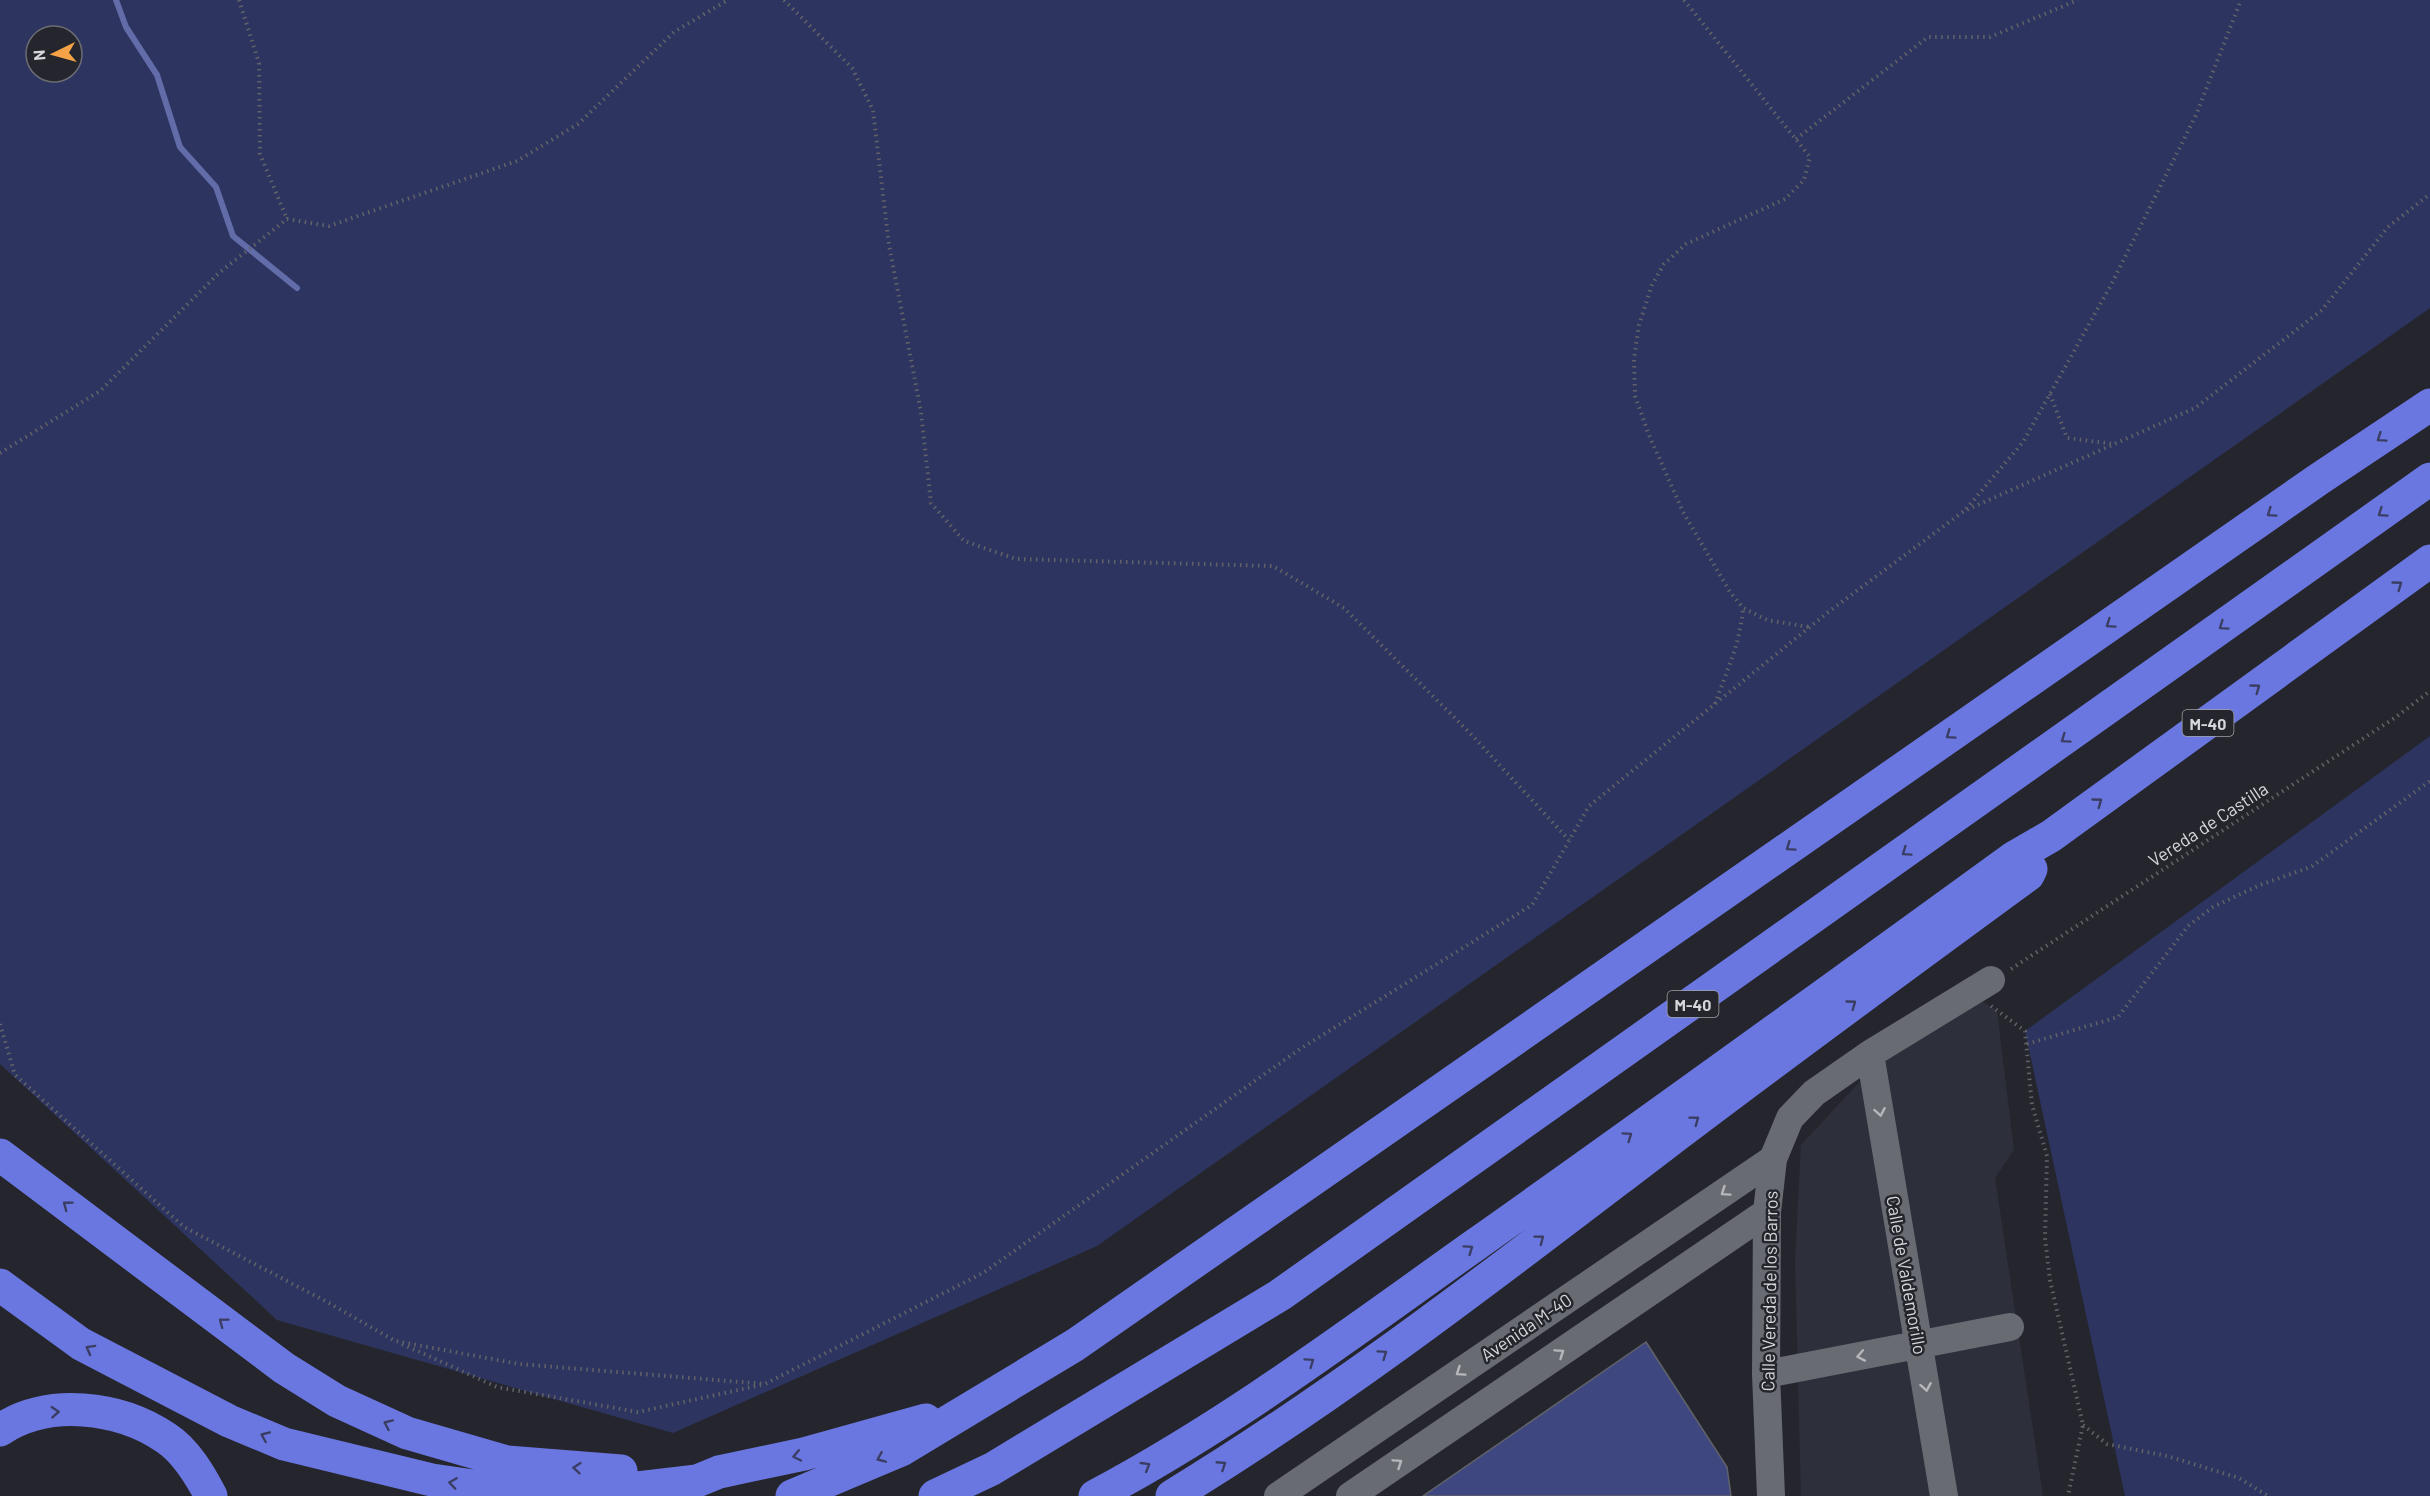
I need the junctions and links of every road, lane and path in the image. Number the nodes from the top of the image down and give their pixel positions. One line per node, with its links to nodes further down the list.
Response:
1 (239, 0): 9 (path)
2 (728, 0): 9 (path)
3 (784, 0): 23 (path)
4 (1684, 0): 7 (path)
5 (2078, 0): 7 (path)
6 (2241, 0): 10 (path)
7 (1796, 139): 17 (path)
8 (2430, 194): 12 (path)
9 (286, 219): 13 (path)
10 (2050, 394): 12 (path); 15 (path)
11 (2430, 405): 37 (highway, one-way to 37)
12 (2115, 444): 15 (path)
13 (0, 453)
14 (2430, 479): 43 (highway, M-40, one-way to 43)
15 (1964, 511): 18 (path)
16 (2430, 561): 22 (highway, M-40, one-way to 16)
17 (1743, 608): 18 (path); 20 (path)
18 (1809, 627): 20 (path)
19 (2430, 691): 24 (path, Vereda de Castilla)
20 (1714, 704): 23 (path)
21 (2430, 781): 26 (path)
22 (2051, 836): 44 (highway, M-40, one-way to 22); 45 (highway, one-way to 22)
23 (1569, 840): 36 (path)
24 (1990, 981): 26 (path); 27 (street, Calle Vereda de los Barros)
25 (0, 1024): 33 (path)
26 (2026, 1044): 38 (path)
27 (1870, 1054): 29 (street, Calle Vereda de los Barros); 34 (street, Calle de Valdemorillo, one-way to 34)
28 (0, 1155): 40 (highway, one-way to 28)
29 (1773, 1159): 30 (street, Calle Vereda de los Barros); 46 (street, Avenida M-40, one-way to 46)
30 (1767, 1212): 35 (street, Calle Vereda de los Barros); 47 (street, one-way to 30)
31 (0, 1285): 40 (highway, one-way to 31)
32 (2010, 1327): 34 (street)
33 (395, 1341): 36 (path); 36 (path)
34 (1919, 1345): 35 (street, one-way to 35); 49 (street, Calle de Valdemorillo, one-way to 49)
35 (1766, 1374): 48 (street, Calle Vereda de los Barros)
36 (765, 1384)
37 (968, 1408): 40 (highway, one-way to 40); 42 (highway, one-way to 42)
38 (2083, 1425): 50 (path); 51 (path)
39 (0, 1430): 41 (highway, one-way to 41)
40 (719, 1472)
41 (211, 1496)
42 (792, 1496)
43 (935, 1496)
44 (1095, 1496)
45 (1172, 1496)
46 (1278, 1496)
47 (1350, 1496)
48 (1771, 1496)
49 (1944, 1496)
50 (2068, 1496)
51 (2268, 1496)

